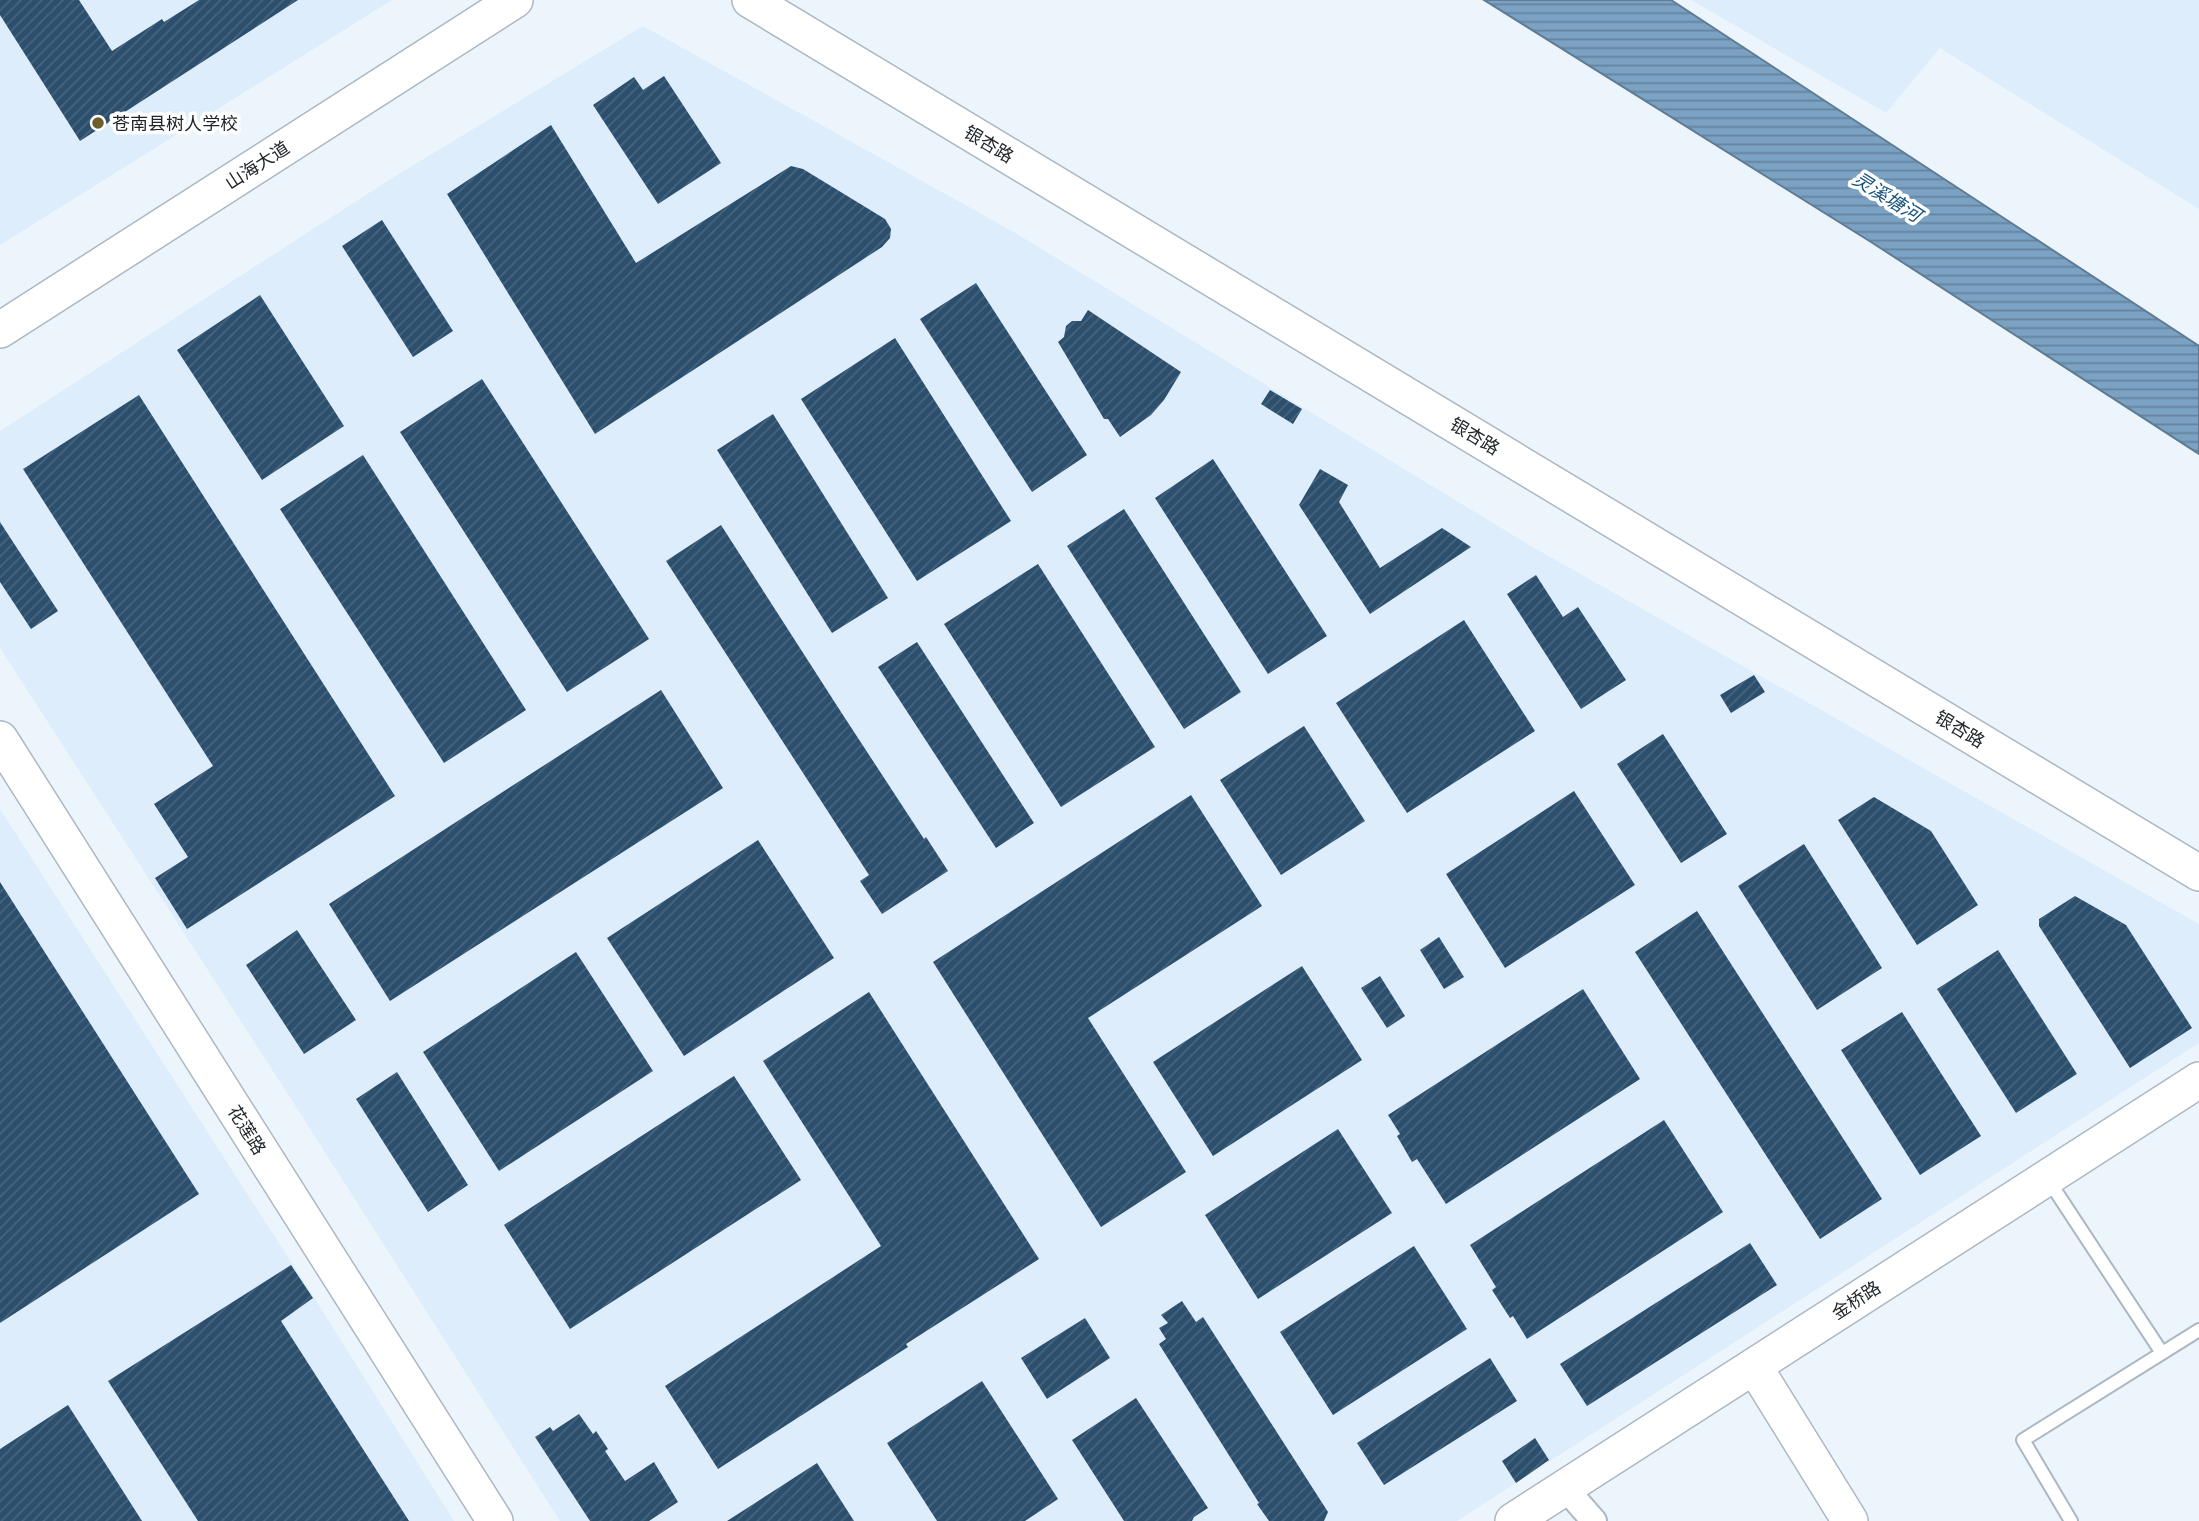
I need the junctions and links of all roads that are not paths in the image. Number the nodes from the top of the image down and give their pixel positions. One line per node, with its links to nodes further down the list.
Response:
1 (515, 0): 3 (street, 山海大道)
2 (750, 0): 5 (street, 银杏路)
3 (0, 330)
4 (0, 740): 12 (street, 花莲路)
5 (2199, 873)
6 (2199, 1080): 7 (street, 金桥路)
7 (2047, 1177): 9 (lane); 10 (street, 金桥路)
8 (2199, 1330): 9 (lane)
9 (2162, 1353): 16 (lane)
10 (1754, 1366): 11 (street, 金桥路); 15 (street)
11 (1565, 1488): 13 (street, 金桥路); 14 (street)
12 (495, 1521)
13 (1513, 1521)
14 (1594, 1521)
15 (1850, 1521)
16 (2071, 1521)

